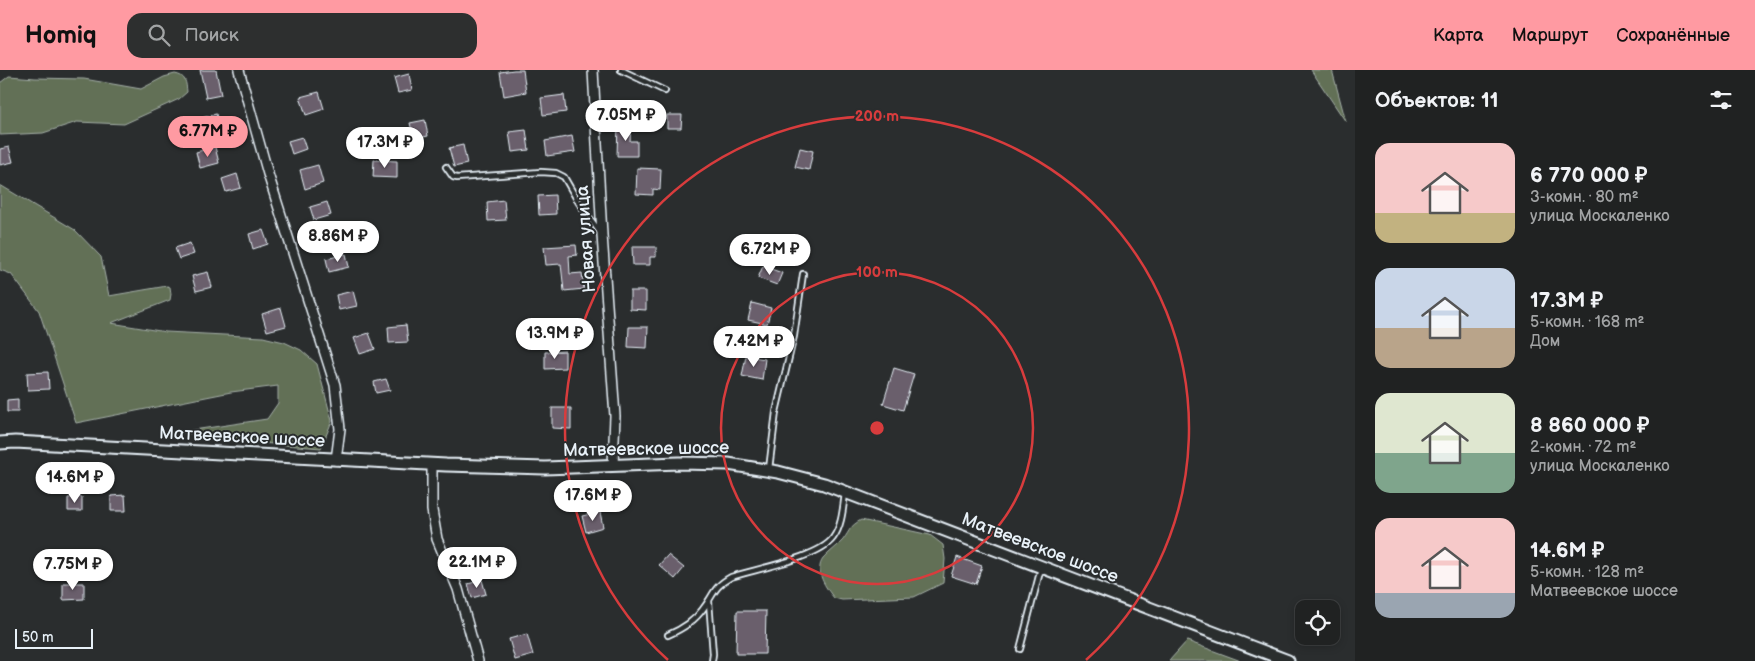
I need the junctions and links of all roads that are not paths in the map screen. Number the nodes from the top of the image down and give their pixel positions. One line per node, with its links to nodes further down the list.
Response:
1 (239, 70): 9 (street)
2 (593, 70): 6 (street, Новая улица)
3 (622, 70): 4 (lane)
4 (665, 91)
5 (446, 167): 6 (lane)
6 (602, 234): 11 (street, Новая улица)
7 (804, 274): 12 (lane)
8 (0, 443): 9 (main road, Матвеевское шоссе)
9 (336, 460): 10 (main road, Матвеевское шоссе)
10 (432, 464): 11 (main road, Матвеевское шоссе); 18 (street)
11 (613, 465): 12 (main road, Матвеевское шоссе)
12 (769, 470): 13 (main road, Матвеевское шоссе)
13 (845, 492): 14 (main road, Матвеевское шоссе); 15 (lane)
14 (1042, 567): 17 (lane); 20 (main road, Матвеевское шоссе)
15 (709, 600): 16 (lane); 19 (lane)
16 (668, 634)
17 (1020, 649)
18 (478, 661)
19 (712, 661)
20 (1288, 661)

